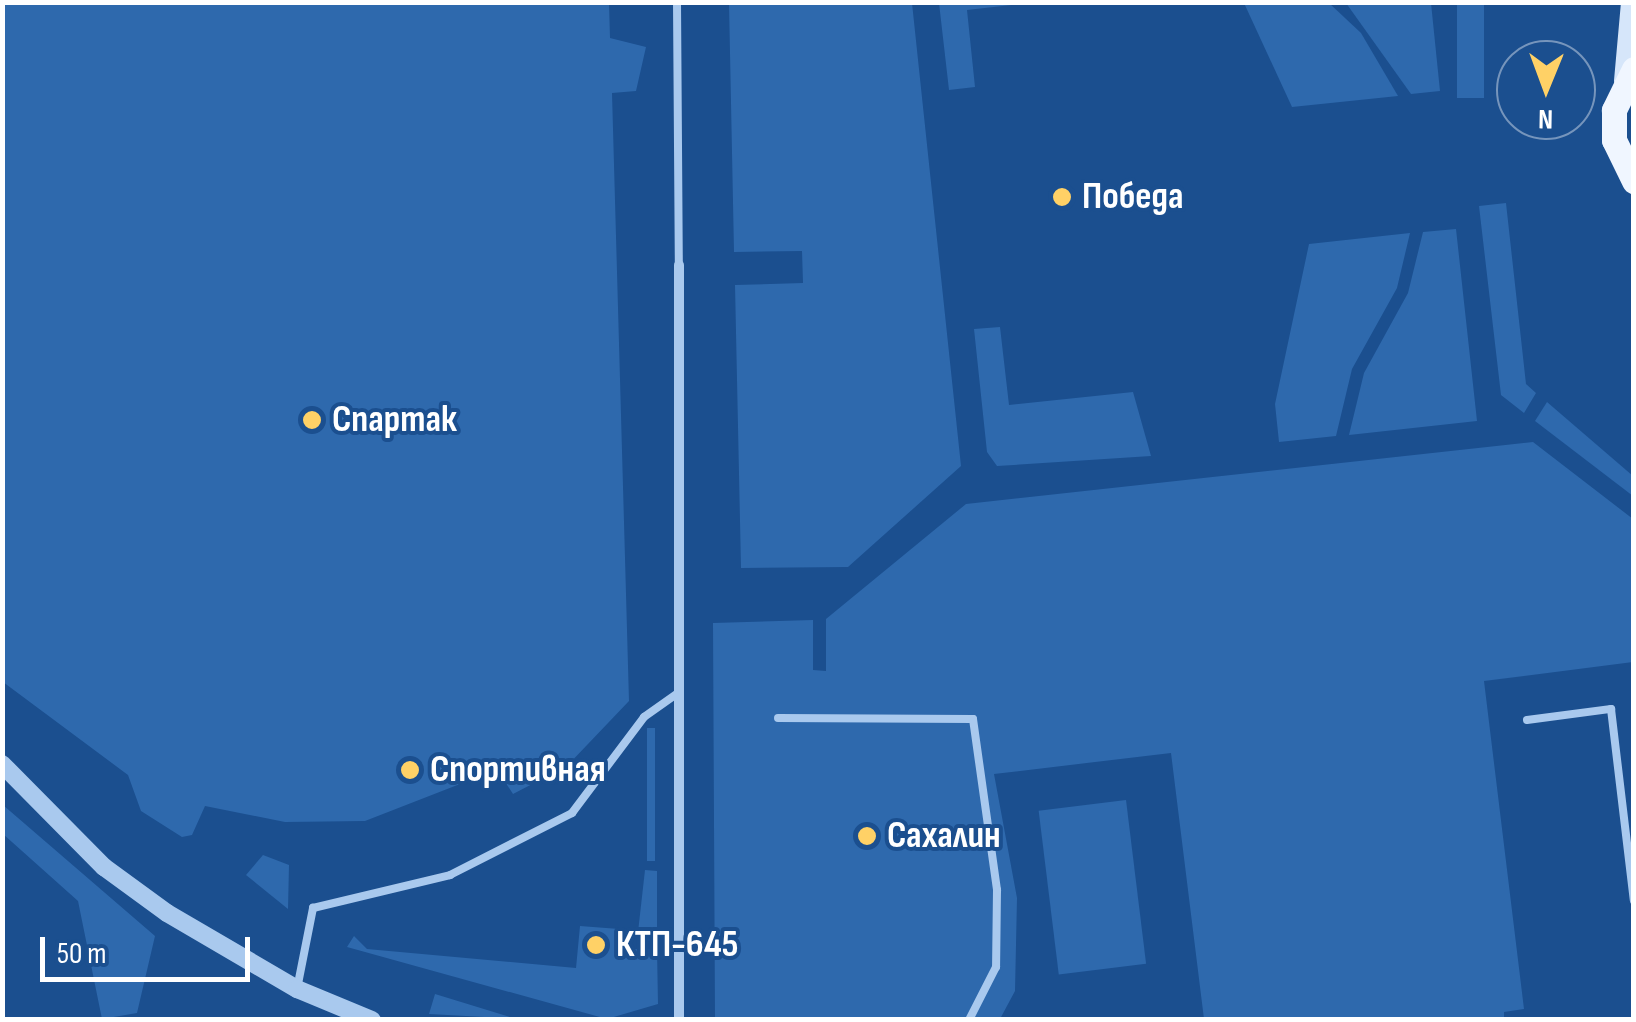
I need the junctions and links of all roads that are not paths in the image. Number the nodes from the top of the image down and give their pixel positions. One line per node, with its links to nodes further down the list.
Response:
1 (677, 2): 6 (lane)
2 (1632, 2): 3 (main road)
3 (1629, 75): 4 (main road)
4 (1628, 175): 5 (main road)
5 (1634, 199)
6 (679, 265): 7 (street)
7 (678, 693): 12 (lane); 14 (street)
8 (778, 718): 15 (lane)
9 (1527, 720): 11 (lane)
10 (2, 764): 12 (street)
11 (1634, 901)
12 (297, 989): 13 (street)
13 (364, 1018)
14 (679, 1020)
15 (968, 1020)

